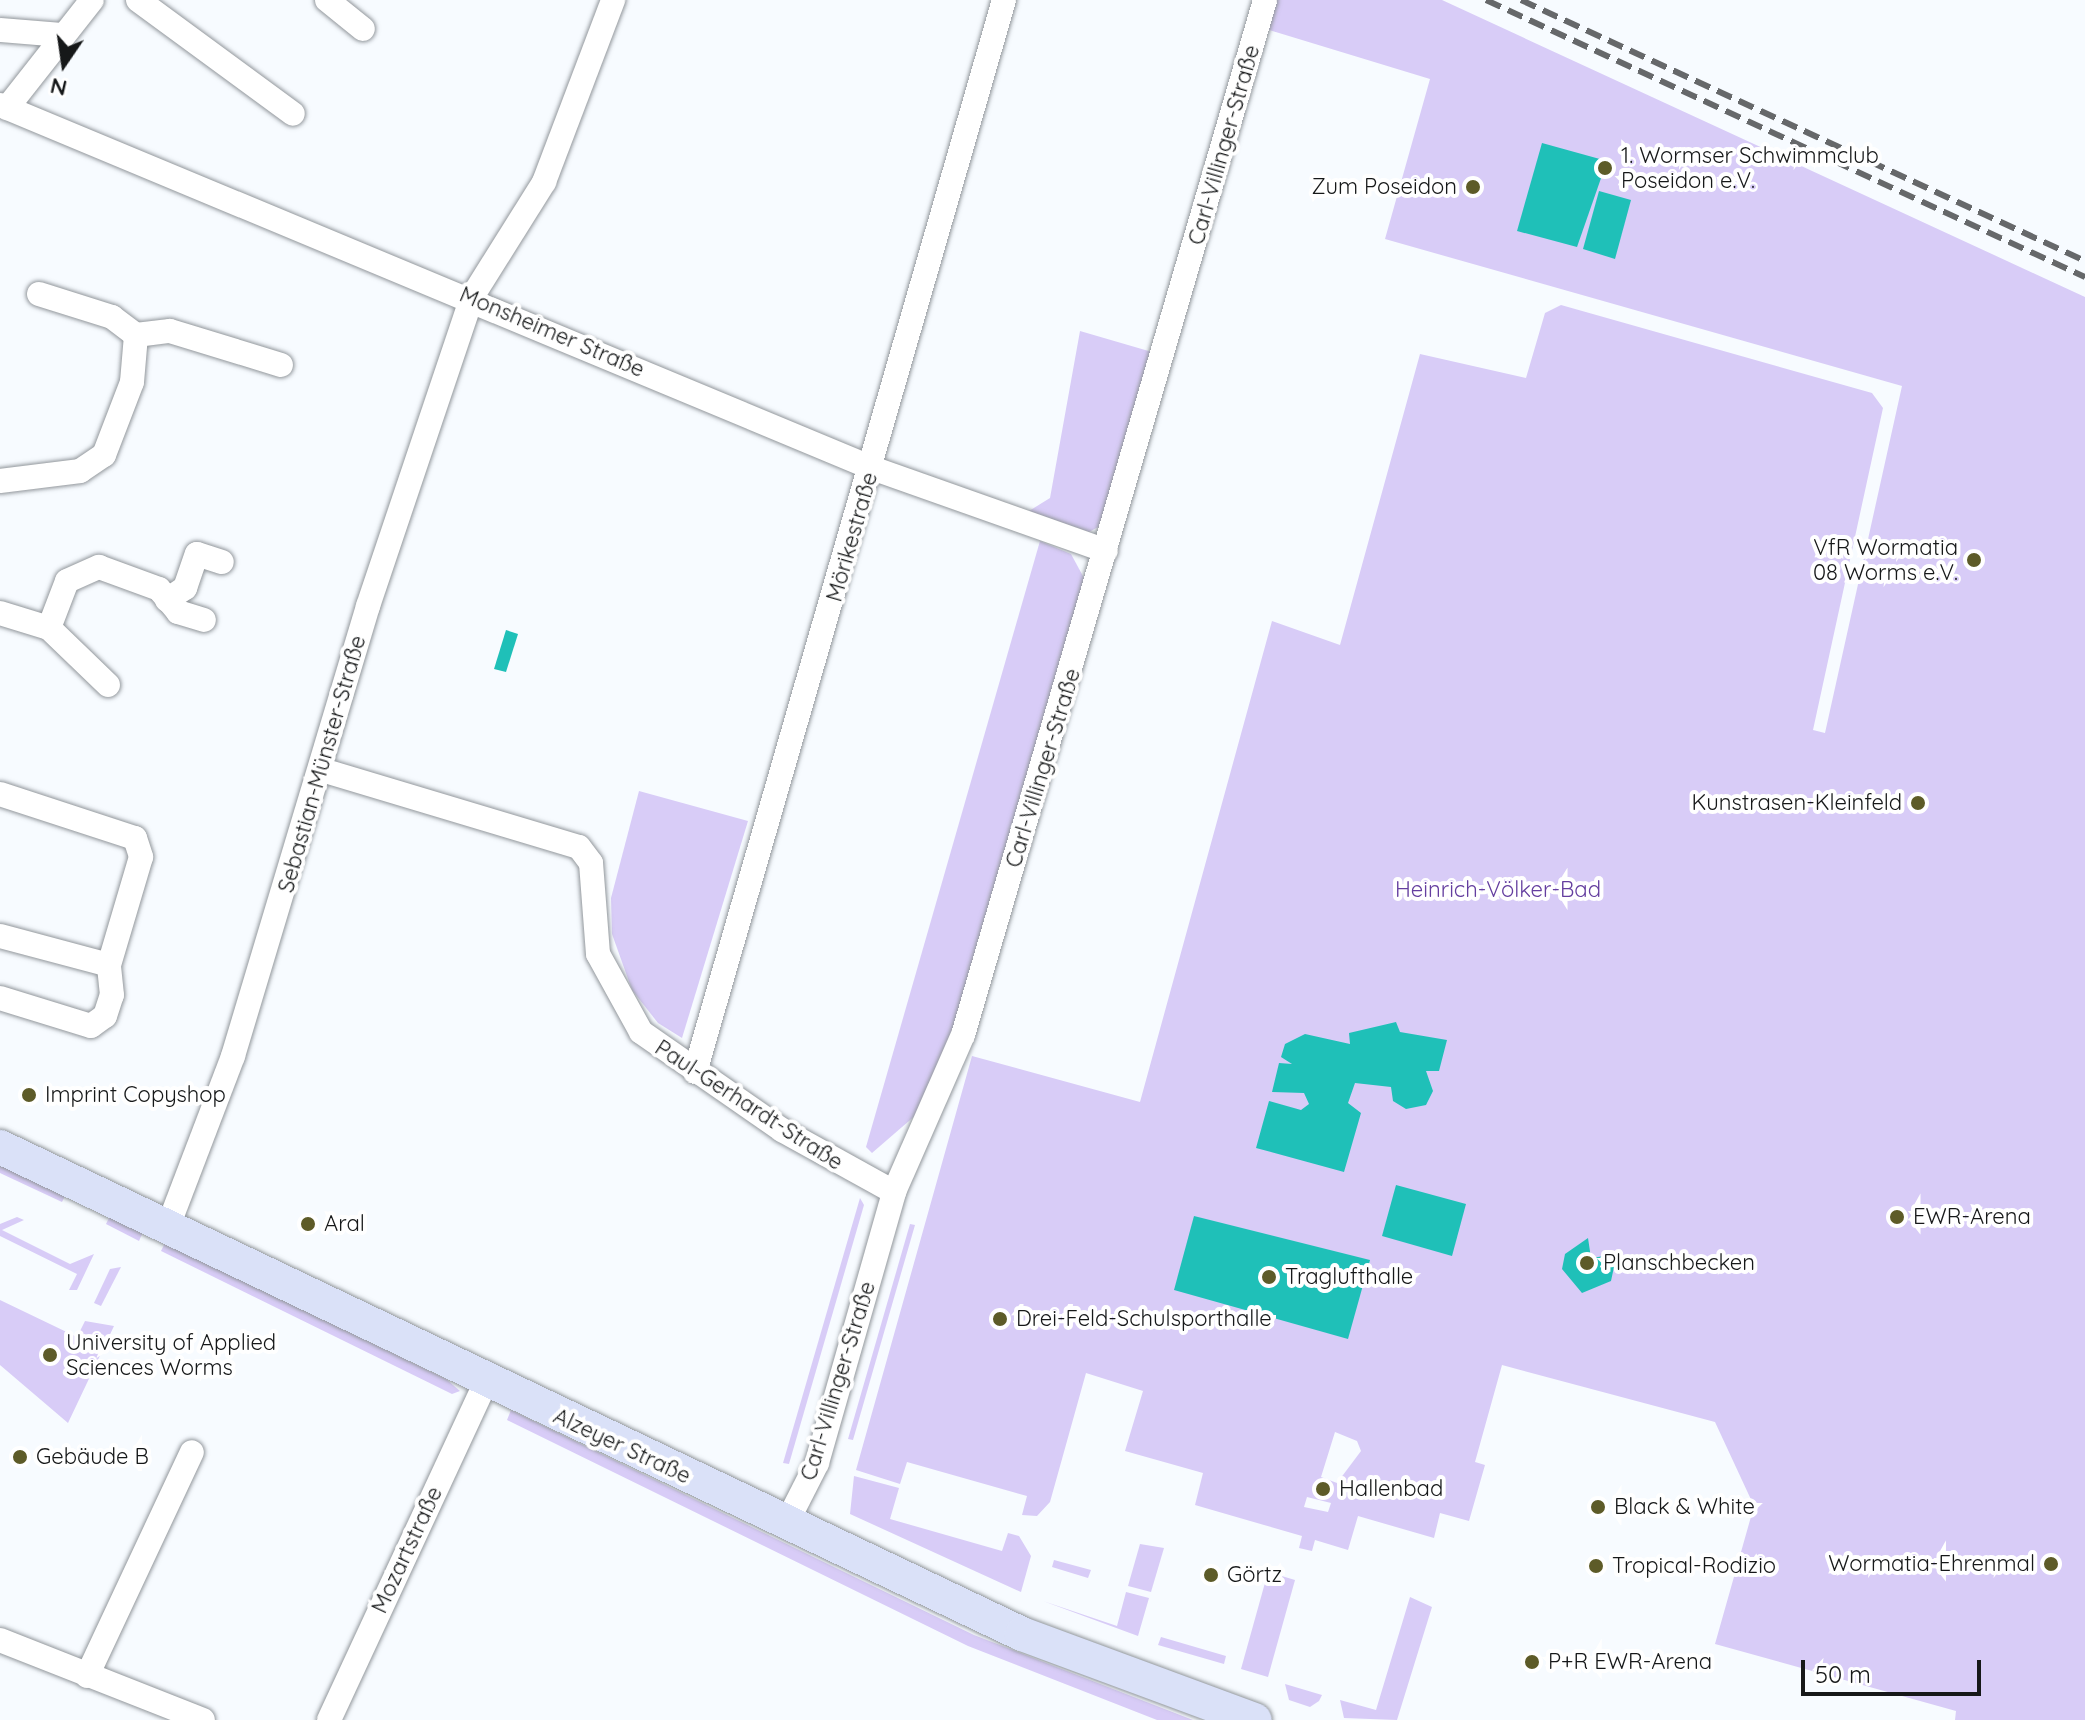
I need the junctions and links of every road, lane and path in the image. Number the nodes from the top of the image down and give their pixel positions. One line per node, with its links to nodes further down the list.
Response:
1 (92, 0): 9 (street)
2 (138, 0): 11 (street)
3 (327, 0): 7 (street)
4 (613, 0): 13 (street, Sebastian-Münster-Straße)
5 (1004, 0): 16 (street, Mörikestraße)
6 (1265, 0): 18 (street, Carl-Villinger-Straße)
7 (363, 29)
8 (0, 30): 9 (street)
9 (62, 35): 10 (street)
10 (3, 107): 13 (street, Monsheimer Straße)
11 (293, 114)
12 (39, 294): 14 (street)
13 (472, 297): 16 (street, Monsheimer Straße); 25 (street, Sebastian-Münster-Straße)
14 (136, 335): 15 (street); 17 (street)
15 (281, 365)
16 (872, 468): 18 (street, Monsheimer Straße); 30 (street, Mörikestraße)
17 (0, 481)
18 (1106, 551): 32 (street, Carl-Villinger-Straße)
19 (222, 562): 20 (street)
20 (167, 600): 22 (street); 23 (street)
21 (0, 613): 23 (street)
22 (204, 620)
23 (49, 628): 24 (street)
24 (108, 685)
25 (322, 770): 30 (street, Paul-Gerhardt-Straße); 33 (street, Sebastian-Münster-Straße)
26 (0, 794): 28 (street)
27 (0, 936): 28 (street)
28 (109, 965): 29 (street)
29 (0, 998)
30 (695, 1072): 32 (street, Paul-Gerhardt-Straße)
31 (0, 1147): 33 (street, Alzeyer Straße)
32 (894, 1192): 36 (street, Carl-Villinger-Straße)
33 (167, 1229): 34 (street, Alzeyer Straße)
34 (486, 1381): 36 (street, Alzeyer Straße); 40 (street, Mozartstraße)
35 (192, 1452): 38 (street)
36 (787, 1522): 41 (street, Alzeyer Straße)
37 (0, 1640): 38 (street)
38 (87, 1676): 39 (street)
39 (203, 1720)
40 (329, 1720)
41 (1255, 1720)

